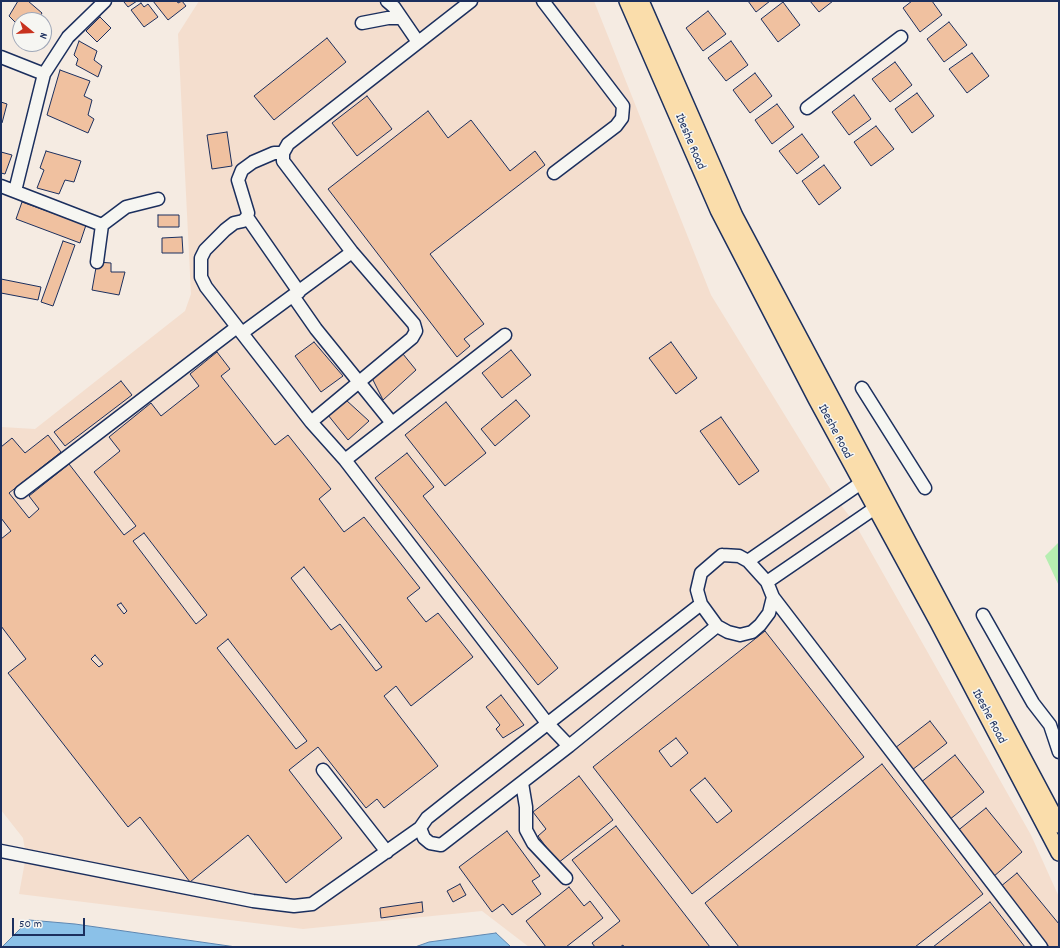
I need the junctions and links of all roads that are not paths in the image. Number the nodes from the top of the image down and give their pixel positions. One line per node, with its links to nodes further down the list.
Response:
1 (105, 1): 12 (street)
2 (387, 1): 7 (street)
3 (471, 1): 10 (street)
4 (543, 1): 15 (street)
5 (628, 1): 31 (main road, Ibeshe Road)
6 (641, 1): 46 (main road, Ibeshe Road)
7 (401, 18): 8 (street); 10 (street)
8 (362, 23)
9 (901, 37): 13 (street)
10 (418, 42): 14 (street)
11 (1, 57): 12 (street)
12 (44, 74): 17 (street)
13 (807, 108)
14 (283, 153): 19 (street); 21 (street)
15 (554, 173)
16 (1, 186): 17 (street)
17 (15, 191): 20 (street)
18 (158, 199): 20 (street)
19 (247, 217): 23 (street); 24 (street)
20 (102, 225): 22 (street)
21 (352, 252): 23 (street); 26 (street)
22 (97, 262)
23 (296, 294): 24 (street); 26 (street)
24 (240, 330): 28 (street); 33 (street)
25 (505, 335): 29 (street)
26 (359, 381): 28 (street); 29 (street)
27 (862, 388): 32 (street)
28 (311, 422): 30 (street)
29 (392, 423): 30 (street)
30 (345, 460): 41 (street)
31 (861, 483): 34 (main road, Ibeshe Road); 35 (street)
32 (925, 488)
33 (21, 492)
34 (875, 508): 36 (street); 50 (main road, Ibeshe Road)
35 (748, 561): 36 (street); 38 (street)
36 (767, 582): 37 (street)
37 (773, 597): 40 (street); 52 (street)
38 (701, 604): 40 (street); 41 (street)
39 (983, 615): 43 (street)
40 (717, 626): 42 (street)
41 (547, 723): 42 (street); 47 (street)
42 (569, 746): 45 (street)
43 (1059, 752)
44 (323, 770): 49 (street)
45 (522, 783): 47 (street); 51 (street)
46 (1059, 825)
47 (420, 828): 49 (street)
48 (1, 851): 49 (street)
49 (388, 852)
50 (1059, 853)
51 (566, 878)
52 (1041, 947)

